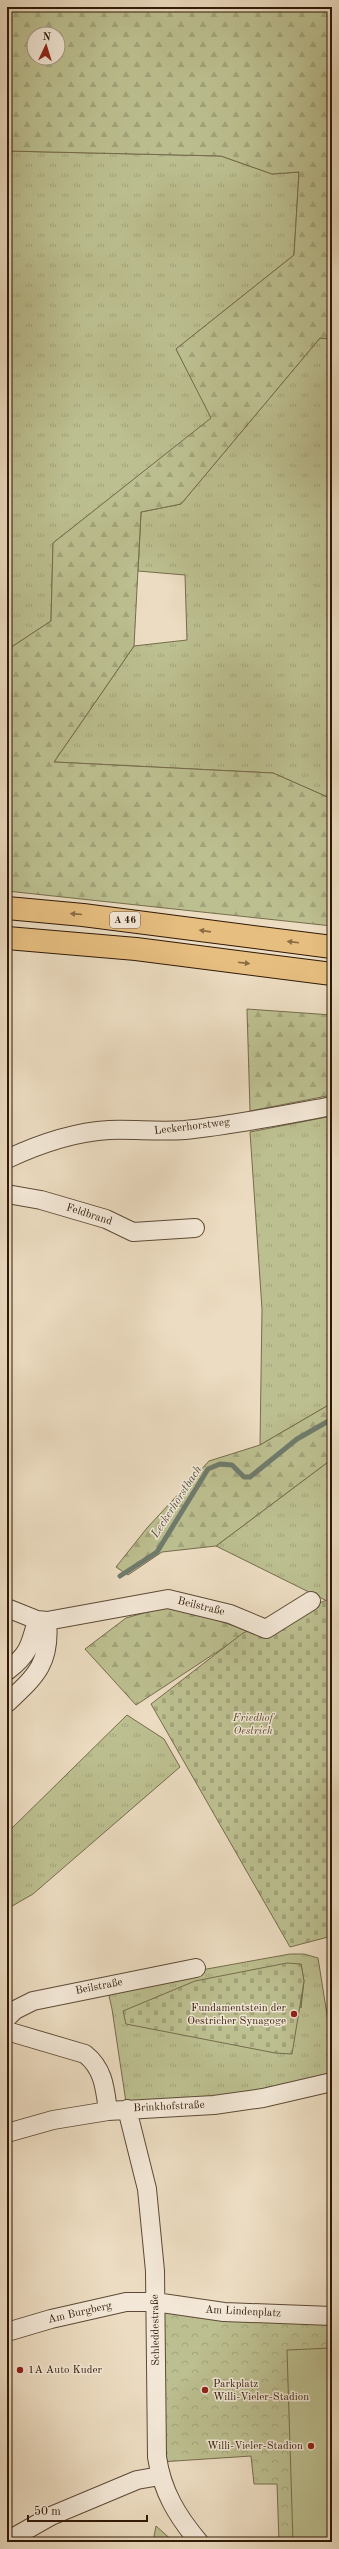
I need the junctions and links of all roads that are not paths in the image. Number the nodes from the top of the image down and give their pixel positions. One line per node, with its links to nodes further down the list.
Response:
1 (7, 908): 3 (highway, A 46, one-way to 1)
2 (7, 938): 4 (highway, one-way to 4)
3 (332, 947)
4 (332, 974)
5 (332, 1106): 6 (street, Leckerhorstweg)
6 (7, 1160)
7 (7, 1194): 8 (street, Feldbrand)
8 (195, 1228)
9 (311, 1601): 11 (street, Beilstraße)
10 (7, 1608): 11 (street)
11 (47, 1620): 12 (street); 13 (street)
12 (7, 1671)
13 (7, 1703)
14 (196, 1968): 15 (street, Beilstraße)
15 (7, 2018)
16 (7, 2031): 19 (street)
17 (332, 2082): 18 (street, Brinkhofstraße)
18 (127, 2109): 19 (street, Brinkhofstraße); 21 (street, Schleddestraße)
19 (108, 2111): 20 (street, Brinkhofstraße)
20 (7, 2133)
21 (155, 2302): 22 (street, Am Lindenplatz); 23 (street, Am Burgberg); 24 (street, Schleddestraße)
22 (332, 2316)
23 (7, 2332)
24 (160, 2476): 25 (street); 26 (street, Schleddestraße)
25 (7, 2542)
26 (199, 2542)

